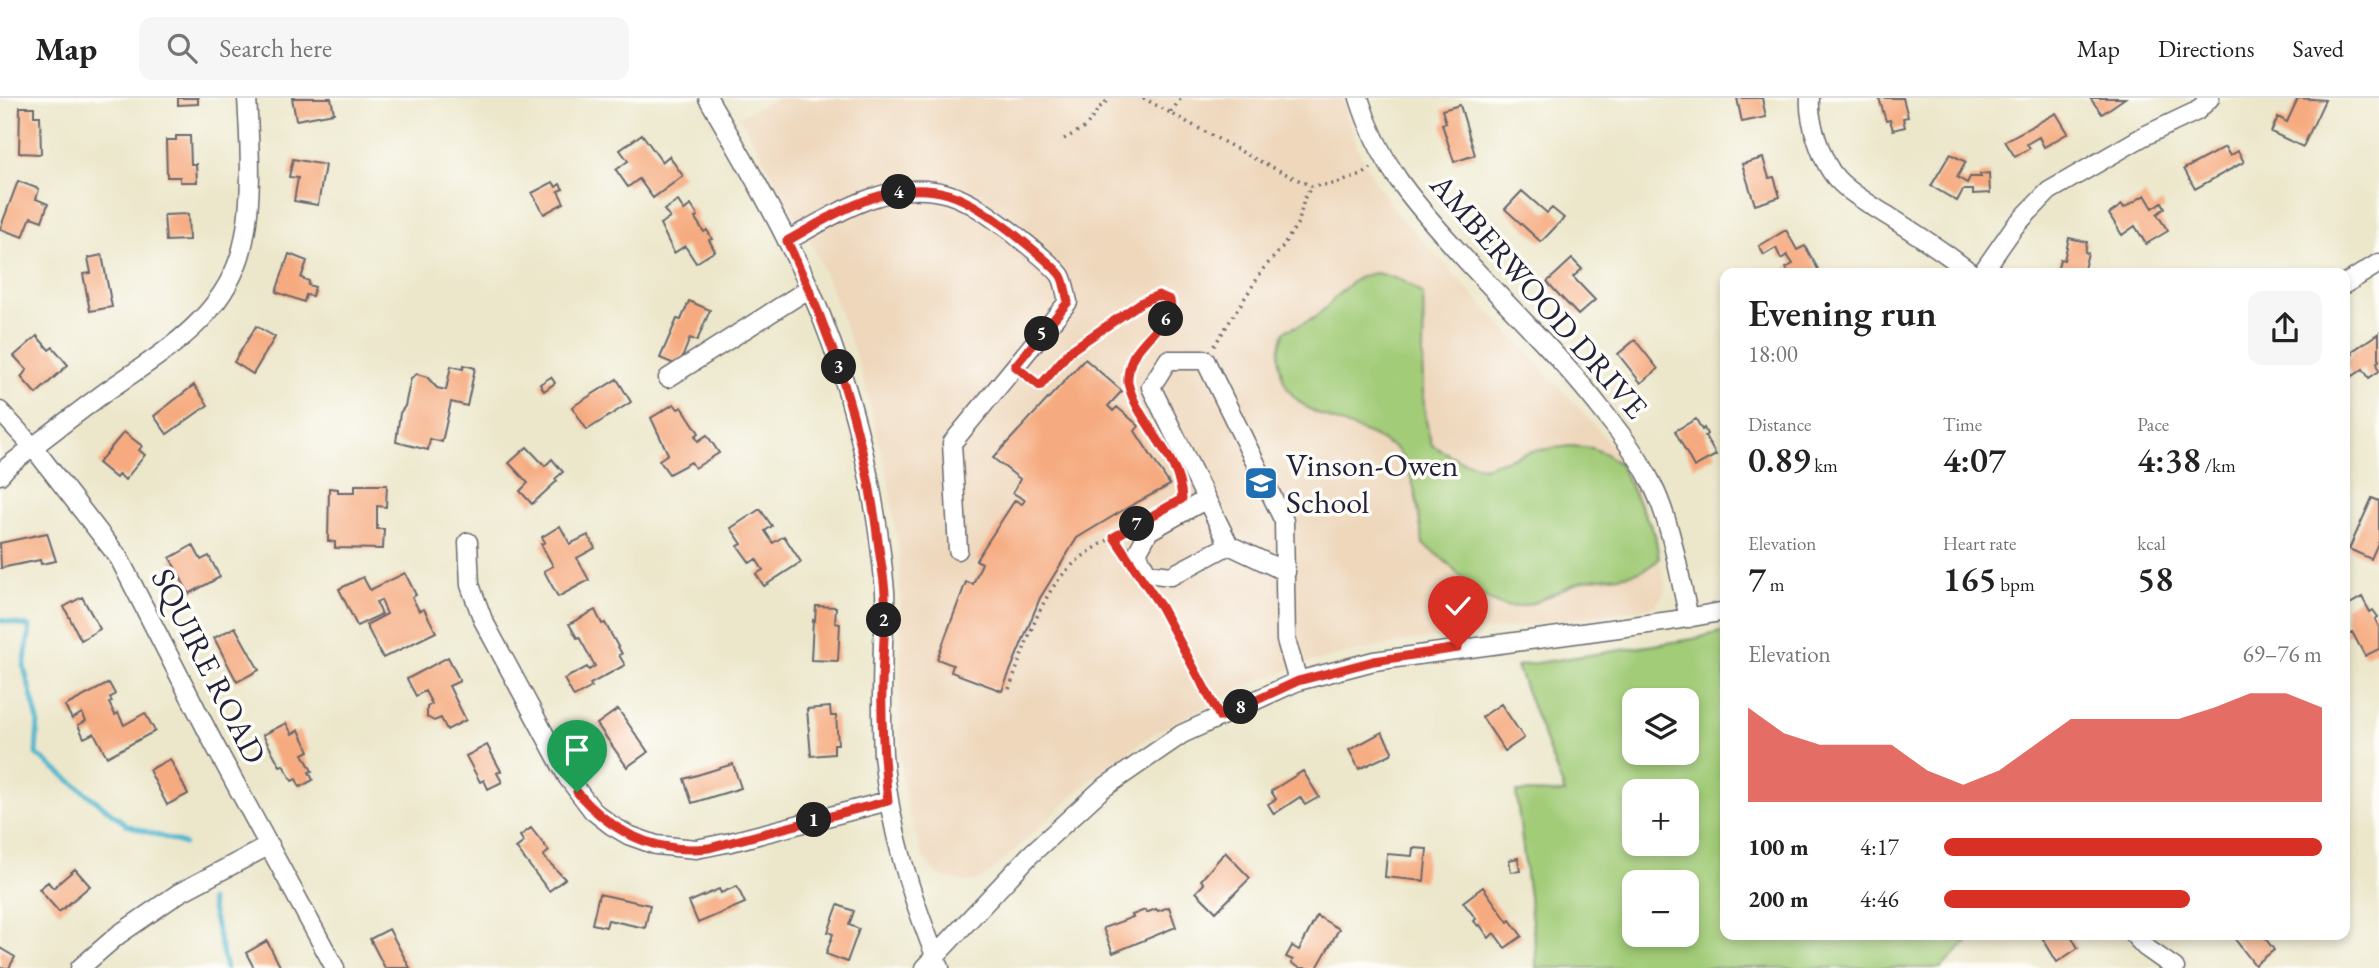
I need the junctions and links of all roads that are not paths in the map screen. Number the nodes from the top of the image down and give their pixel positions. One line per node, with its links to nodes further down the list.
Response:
1 (247, 98): 14 (street)
2 (708, 98): 6 (street)
3 (1359, 98): 22 (street, AMBERWOOD DRIVE)
4 (1810, 98): 8 (street)
5 (2210, 98): 9 (street)
6 (787, 241): 11 (street); 19 (street)
7 (2379, 263): 10 (street)
8 (1964, 268)
9 (1985, 268)
10 (2350, 281)
11 (810, 288): 12 (street); 24 (street)
12 (668, 378)
13 (0, 411): 14 (street, SQUIRE ROAD)
14 (33, 447): 15 (street); 25 (street, SQUIRE ROAD)
15 (0, 475)
16 (1205, 500): 18 (street); 18 (street); 20 (street)
17 (468, 542): 24 (street)
18 (1228, 545): 20 (street)
19 (958, 550)
20 (1286, 572): 23 (street)
21 (1720, 612): 22 (street)
22 (1689, 618): 23 (street)
23 (1298, 681): 27 (street)
24 (888, 801): 27 (street)
25 (270, 845): 28 (street); 29 (street, SQUIRE ROAD)
26 (2139, 940): 30 (street)
27 (933, 964)
28 (80, 968)
29 (335, 968)
30 (2175, 968)

